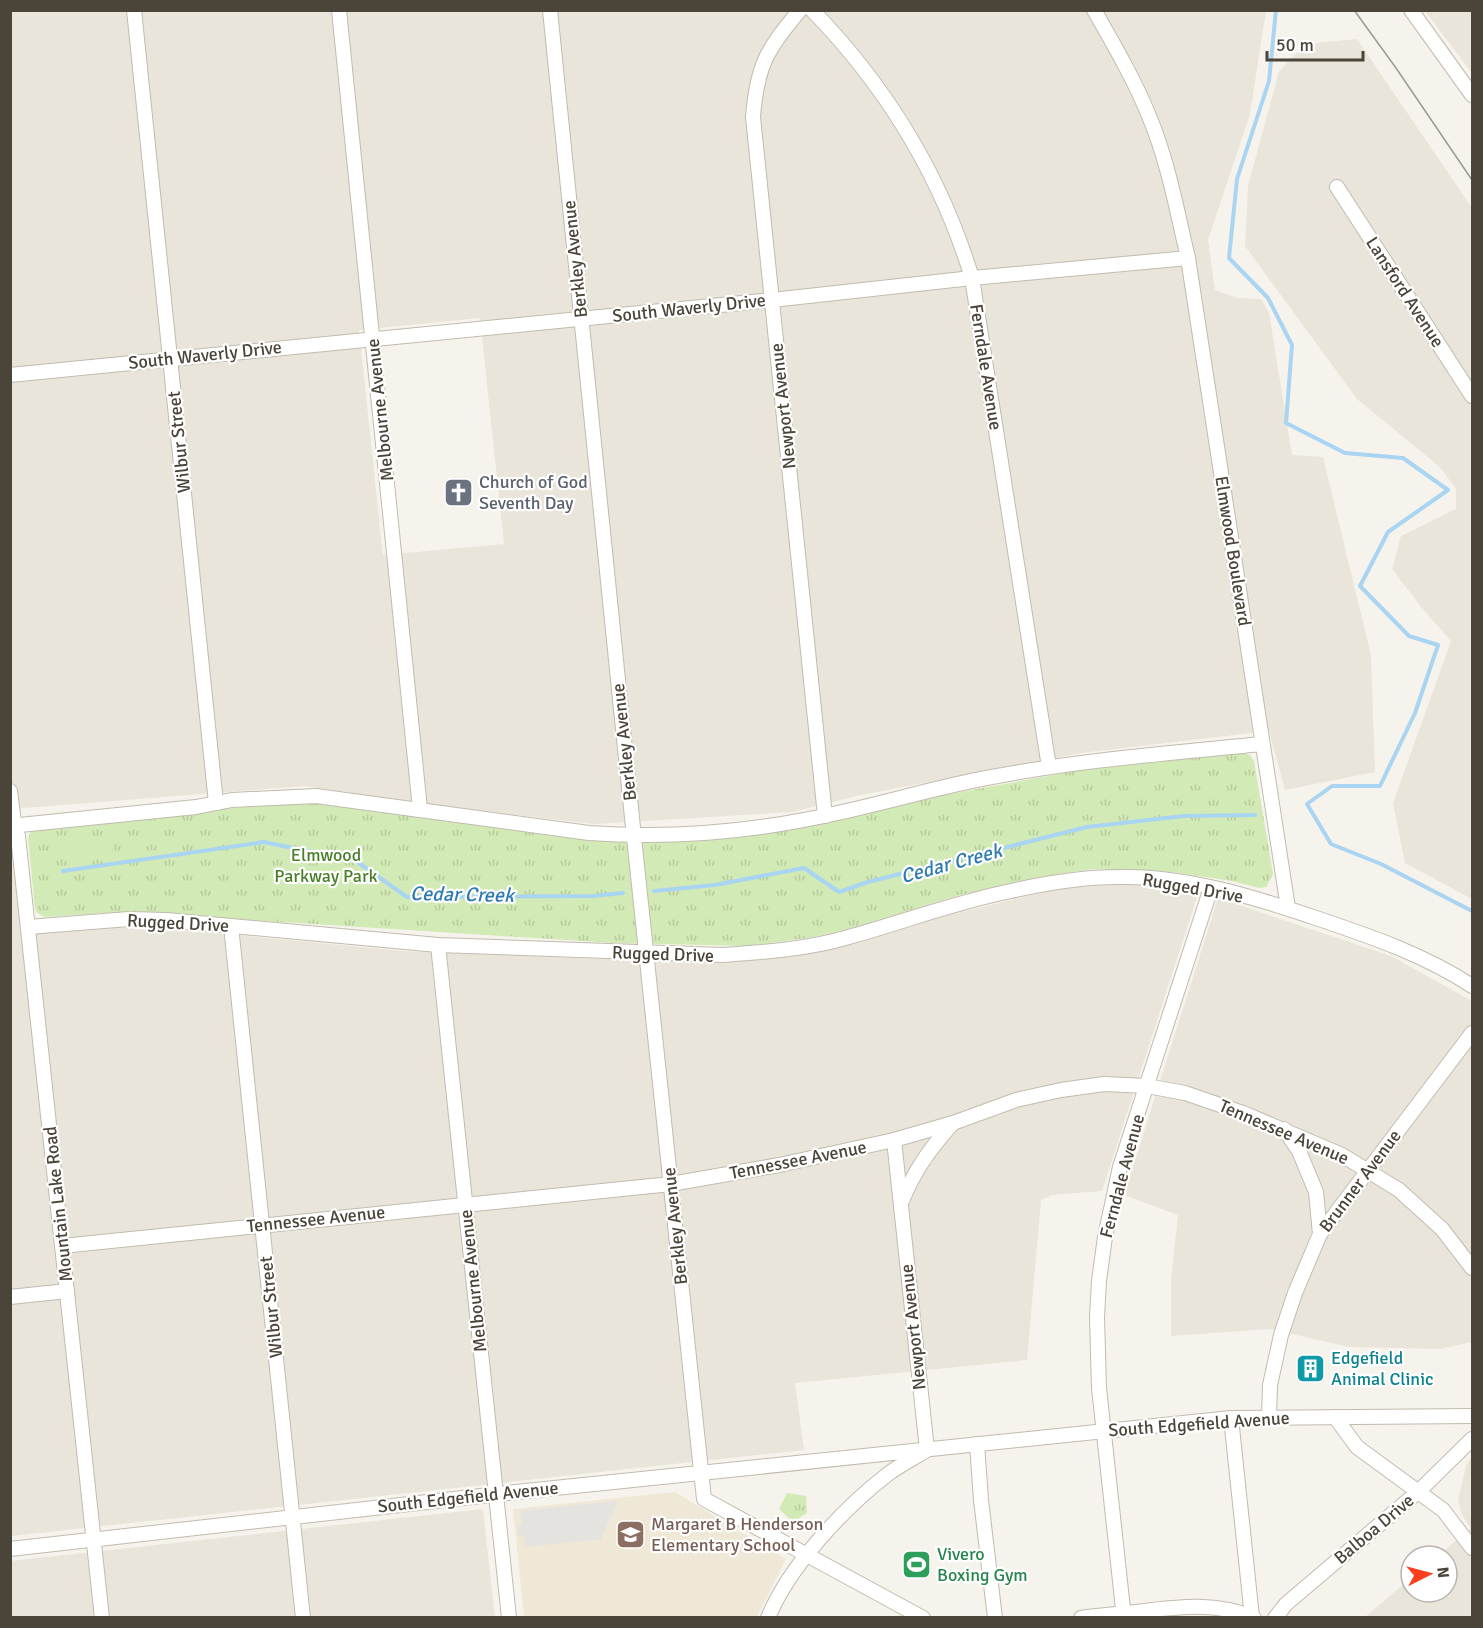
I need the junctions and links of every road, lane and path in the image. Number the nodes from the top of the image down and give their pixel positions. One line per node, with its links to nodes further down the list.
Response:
1 (134, 10): 15 (street, Wilbur Street)
2 (339, 10): 14 (street, Melbourne Avenue)
3 (550, 10): 13 (street, Berkley Avenue)
4 (800, 10): 12 (street, Newport Avenue)
5 (812, 10): 11 (street, Ferndale Avenue)
6 (1094, 10): 10 (street, Elmwood Boulevard)
7 (1411, 10): 8 (street)
8 (1473, 95)
9 (1337, 187): 17 (street, Lansford Avenue)
10 (1188, 258): 11 (street, South Waverly Drive); 18 (street, Elmwood Boulevard)
11 (972, 278): 12 (street, South Waverly Drive); 19 (street, Ferndale Avenue)
12 (772, 300): 13 (street, South Waverly Drive); 23 (street, Newport Avenue)
13 (581, 318): 14 (street, South Waverly Drive); 25 (street, Berkley Avenue)
14 (372, 339): 15 (street, South Waverly Drive); 22 (street, Melbourne Avenue)
15 (170, 358): 16 (street, South Waverly Drive); 21 (street, Wilbur Street)
16 (10, 375)
17 (1473, 396)
18 (1262, 744): 19 (street); 27 (street, Elmwood Boulevard)
19 (1049, 767): 23 (street)
20 (10, 791): 24 (street, Mountain Lake Road)
21 (216, 802): 22 (street); 24 (street)
22 (420, 809): 25 (street)
23 (825, 816): 25 (street)
24 (13, 825): 29 (street, Mountain Lake Road)
25 (633, 835): 31 (street, Berkley Avenue)
26 (1211, 888): 27 (street, Rugged Drive); 31 (street, Rugged Drive); 34 (street, Ferndale Avenue)
27 (1288, 908): 32 (street)
28 (231, 926): 29 (street, Rugged Drive); 30 (street, Rugged Drive); 42 (street, Wilbur Street)
29 (28, 927): 44 (street, Mountain Lake Road)
30 (438, 945): 31 (street, Rugged Drive); 40 (street, Melbourne Avenue)
31 (646, 953): 39 (street, Berkley Avenue)
32 (1473, 986)
33 (1473, 1033): 38 (street, Brunner Avenue)
34 (1147, 1086): 35 (street, Tennessee Avenue); 36 (street, Tennessee Avenue); 52 (street, Ferndale Avenue)
35 (953, 1123): 37 (street, Tennessee Avenue); 41 (street, Newport Avenue)
36 (1284, 1129): 38 (street, Tennessee Avenue); 43 (street)
37 (894, 1140): 39 (street, Tennessee Avenue); 41 (street, Newport Avenue)
38 (1367, 1169): 43 (street, Brunner Avenue); 45 (street, Tennessee Avenue)
39 (671, 1184): 40 (street, Tennessee Avenue); 56 (street, Berkley Avenue)
40 (465, 1205): 42 (street, Tennessee Avenue); 58 (street, Melbourne Avenue)
41 (900, 1205): 55 (street, Newport Avenue)
42 (263, 1225): 44 (street, Tennessee Avenue); 59 (street, Wilbur Street)
43 (1320, 1234): 49 (street, Brunner Avenue)
44 (62, 1246): 46 (street, Mountain Lake Road)
45 (1473, 1268)
46 (67, 1291): 47 (street); 60 (street, Mountain Lake Road)
47 (10, 1297)
48 (1473, 1416): 50 (street, South Edgefield Avenue)
49 (1269, 1417): 50 (street, South Edgefield Avenue); 51 (street, South Edgefield Avenue)
50 (1335, 1417): 57 (street)
51 (1231, 1418): 52 (street, South Edgefield Avenue); 72 (street)
52 (1103, 1431): 54 (street, South Edgefield Avenue); 64 (street, Ferndale Avenue)
53 (1473, 1439): 57 (street, Balboa Drive)
54 (977, 1444): 55 (street, South Edgefield Avenue); 70 (street)
55 (927, 1450): 56 (street, South Edgefield Avenue); 63 (street, South Edgefield Avenue)
56 (701, 1474): 58 (street, South Edgefield Avenue); 63 (street)
57 (1419, 1491): 61 (street); 73 (street, Balboa Drive)
58 (496, 1494): 59 (street, South Edgefield Avenue); 67 (street, Melbourne Avenue)
59 (293, 1517): 60 (street, South Edgefield Avenue); 66 (street, Wilbur Street)
60 (93, 1539): 62 (street, South Edgefield Avenue); 65 (street, Mountain Lake Road)
61 (1473, 1548)
62 (10, 1549)
63 (807, 1554): 68 (street); 69 (street)
64 (1124, 1615): 71 (street); 72 (street)
65 (102, 1617)
66 (303, 1617)
67 (509, 1617)
68 (768, 1617)
69 (923, 1617)
70 (995, 1617)
71 (1081, 1617)
72 (1253, 1617)
73 (1275, 1617)

